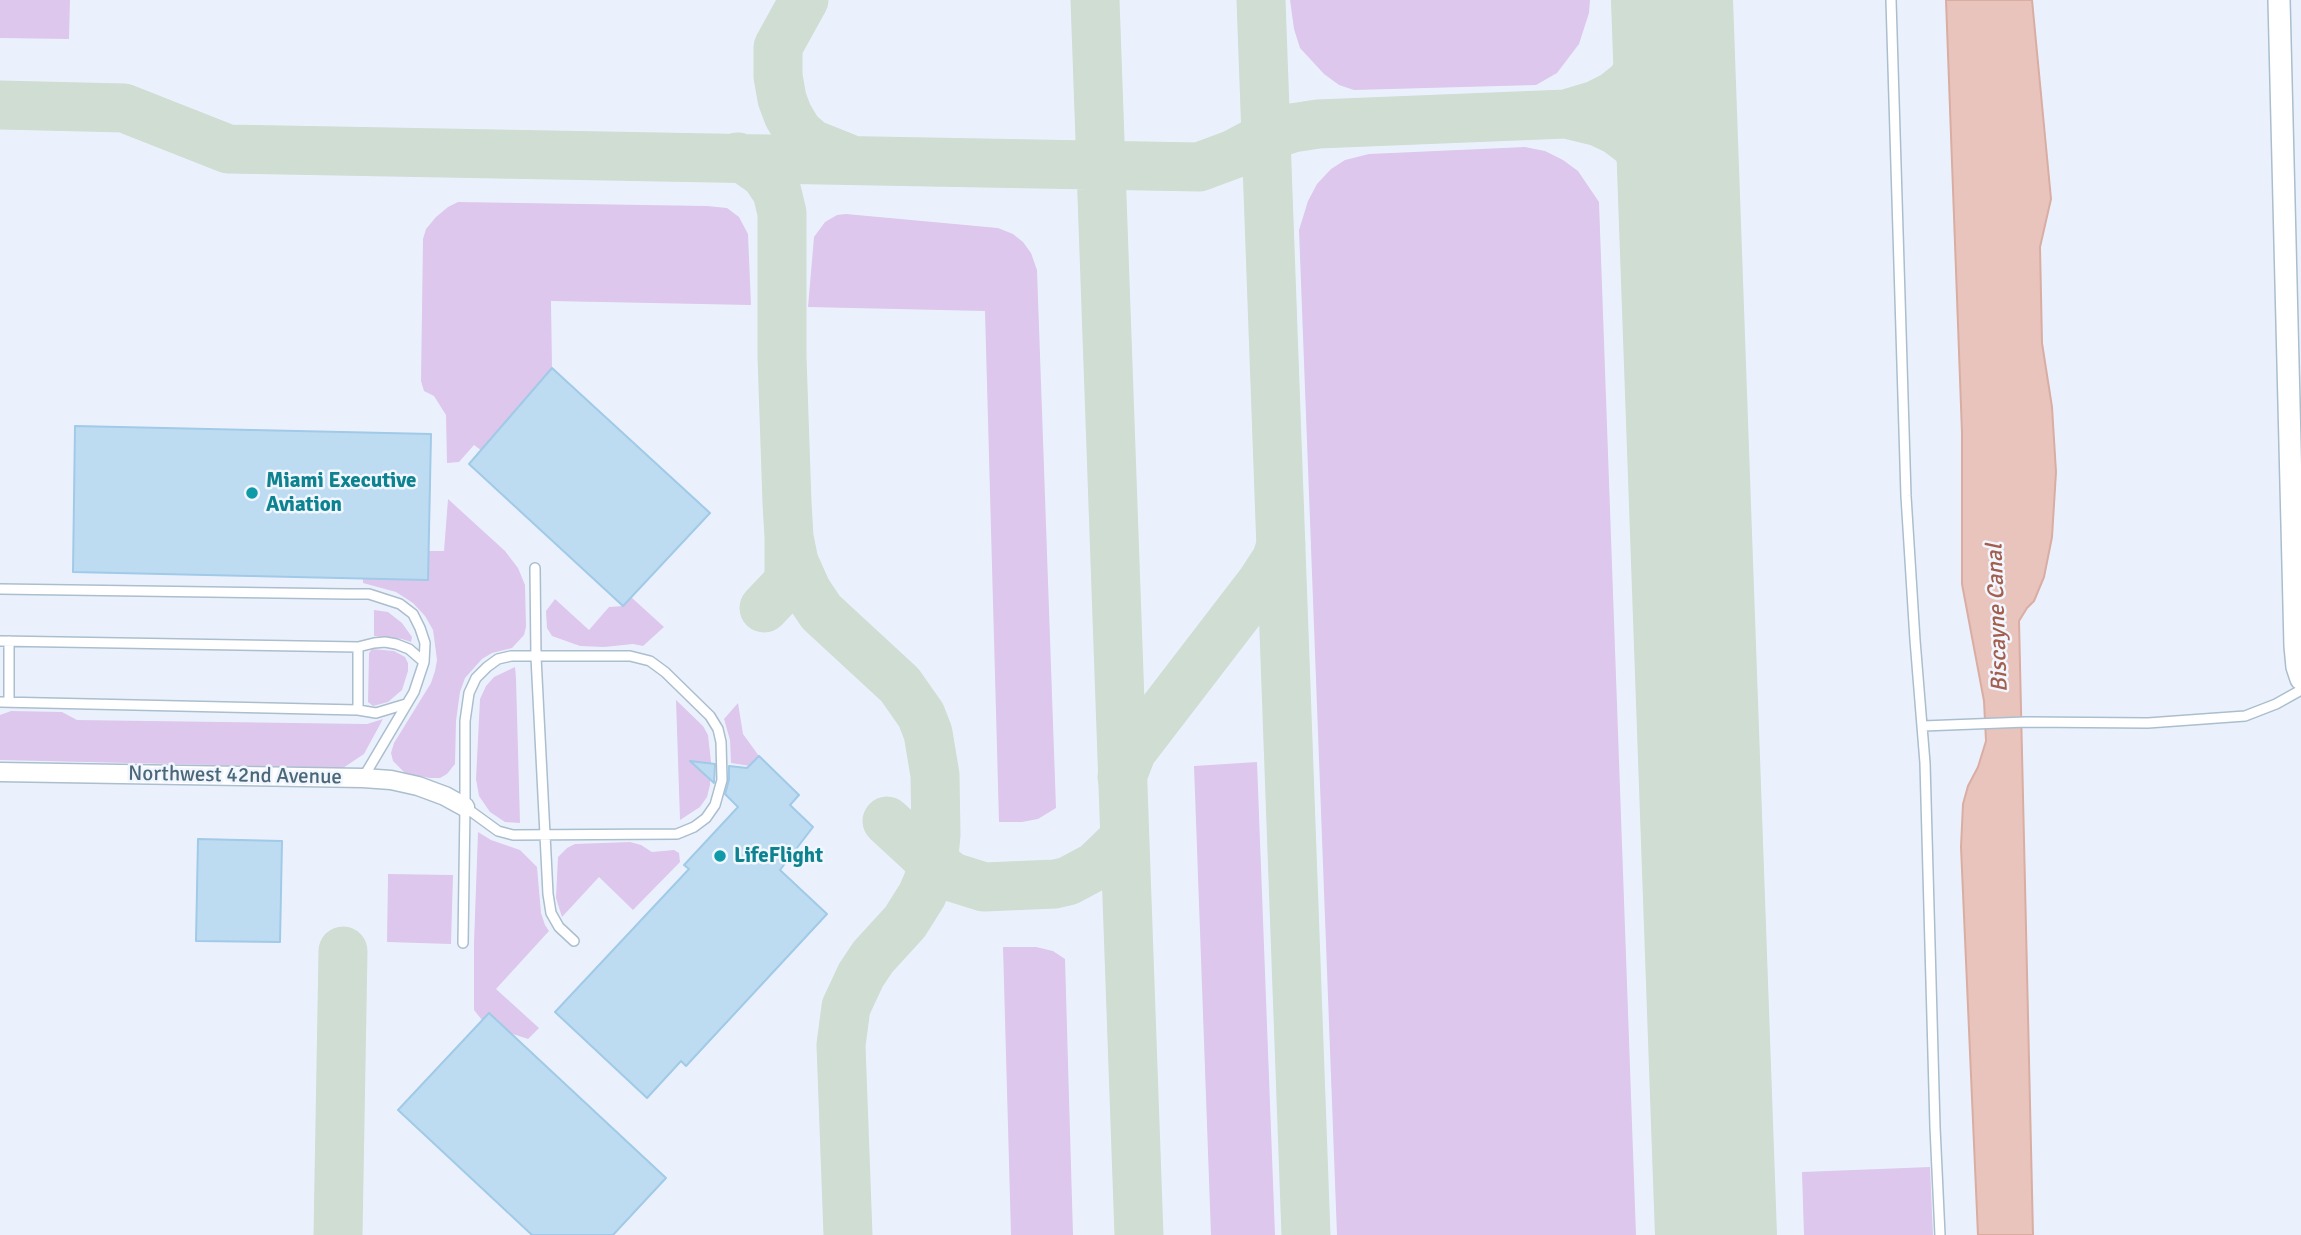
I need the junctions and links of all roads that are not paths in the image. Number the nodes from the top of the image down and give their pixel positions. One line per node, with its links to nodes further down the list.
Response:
1 (1891, 0): 15 (lane)
2 (2280, 0): 4 (street)
3 (536, 568): 8 (lane)
4 (2297, 576): 10 (street)
5 (0, 589): 9 (lane)
6 (5, 641): 7 (lane); 12 (lane)
7 (358, 647): 9 (lane); 14 (lane)
8 (536, 657): 18 (lane, Northwest 42nd Avenue); 19 (lane); 19 (lane, Northwest 42nd Avenue)
9 (424, 662): 13 (lane)
10 (2301, 679)
11 (2301, 690): 15 (lane)
12 (4, 702): 14 (lane)
13 (407, 704): 14 (lane); 17 (lane)
14 (358, 710)
15 (1923, 726): 22 (lane)
16 (0, 772): 17 (street, Northwest 42nd Avenue)
17 (363, 778): 18 (street, Northwest 42nd Avenue)
18 (466, 807): 19 (lane, Northwest 42nd Avenue); 21 (lane)
19 (545, 835): 20 (lane)
20 (574, 941)
21 (463, 943)
22 (1940, 1235)

